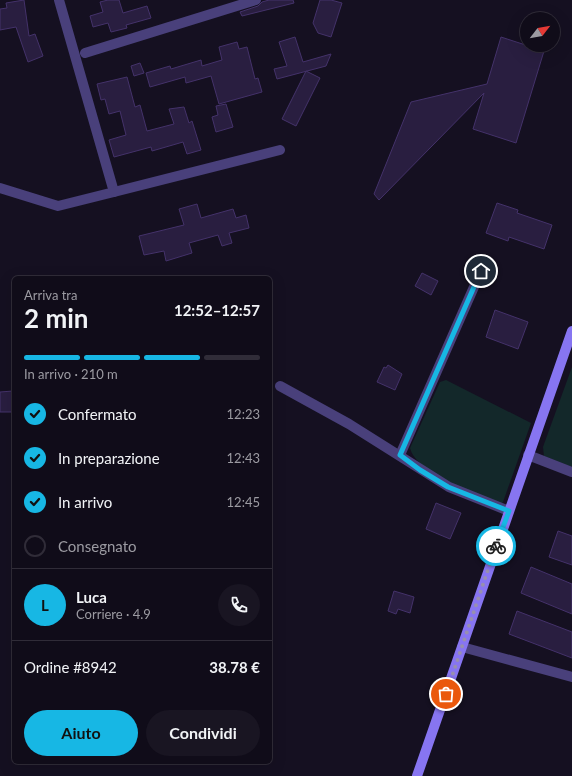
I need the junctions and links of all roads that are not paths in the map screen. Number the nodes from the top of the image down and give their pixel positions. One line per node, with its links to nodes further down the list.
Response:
1 (59, 0): 6 (street)
2 (256, 0): 3 (street)
3 (85, 53)
4 (280, 150): 6 (street)
5 (0, 188): 6 (street)
6 (114, 192)
7 (481, 271): 10 (street)
8 (572, 331): 11 (main road)
9 (280, 386): 10 (street)
10 (400, 455): 13 (street)
11 (528, 455): 12 (street); 13 (main road)
12 (572, 472)
13 (509, 511): 14 (main road)
14 (462, 646): 15 (street); 16 (main road)
15 (572, 678)
16 (417, 776)

